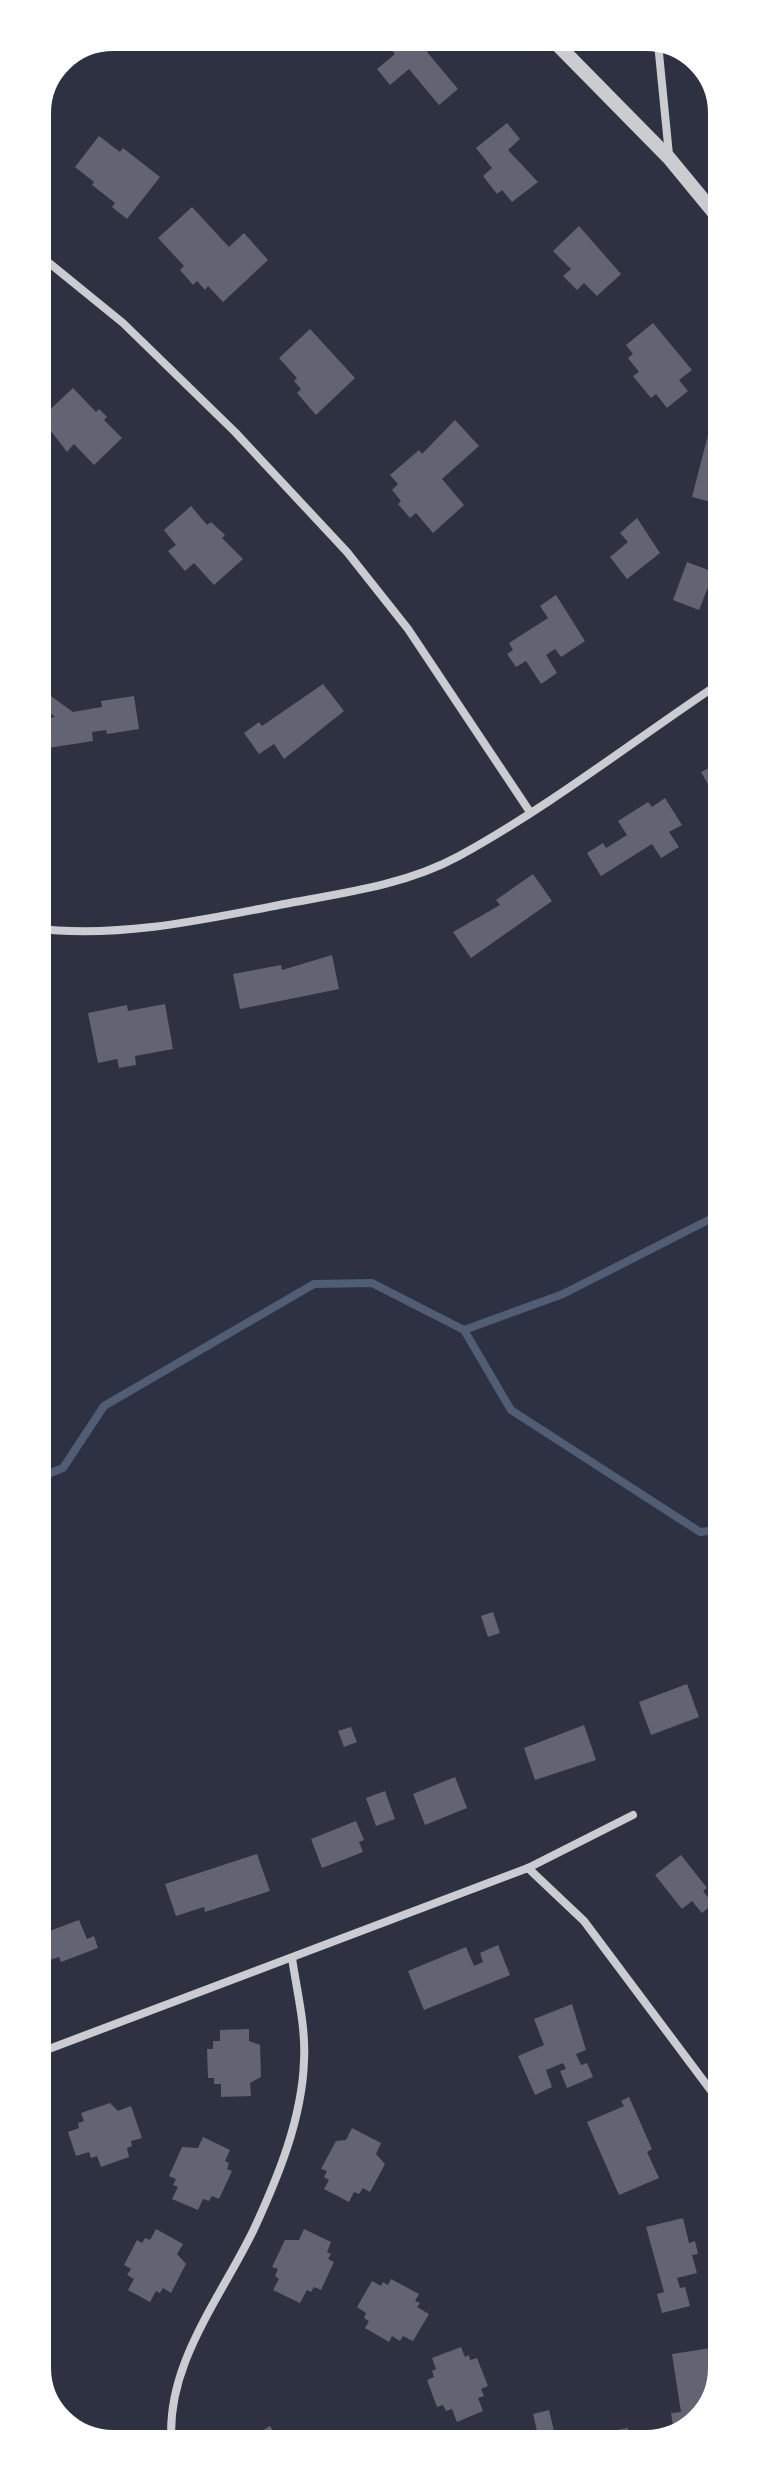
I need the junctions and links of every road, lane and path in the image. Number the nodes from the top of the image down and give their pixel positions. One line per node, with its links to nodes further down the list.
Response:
1 (559, 46): 3 (street)
2 (658, 47): 3 (street)
3 (669, 158): 4 (street)
4 (713, 211)
5 (46, 260): 7 (street)
6 (713, 688): 7 (street)
7 (530, 812): 8 (street)
8 (46, 930)
9 (633, 1815): 10 (street)
10 (528, 1868): 11 (street); 13 (street)
11 (292, 1958): 12 (street); 14 (street)
12 (46, 2050)
13 (713, 2093)
14 (172, 2435)

